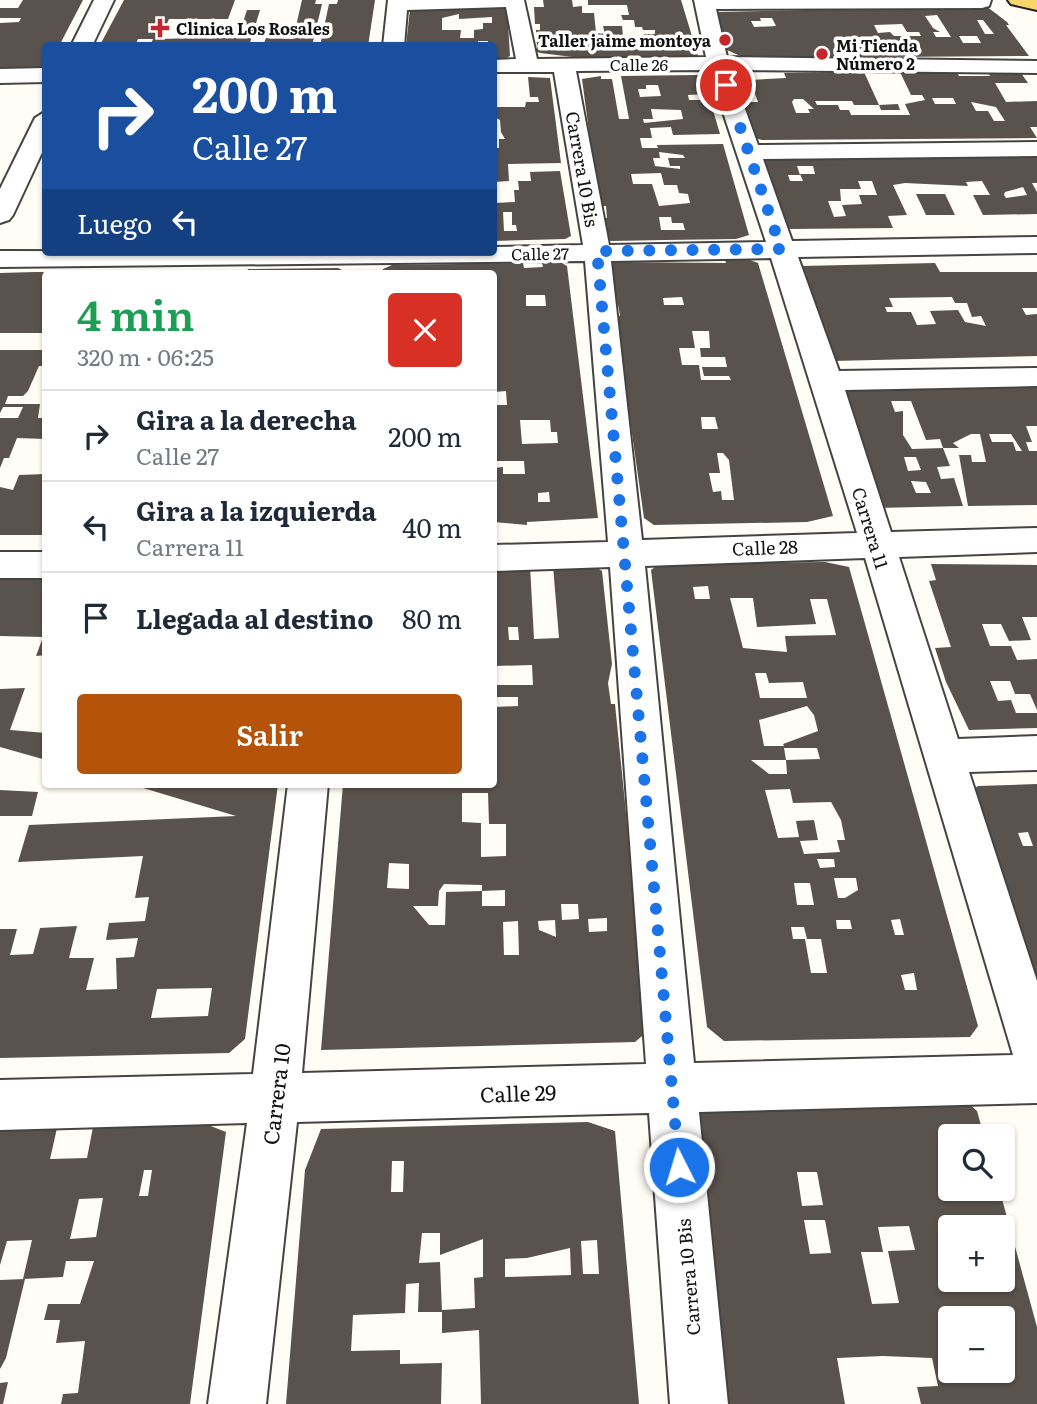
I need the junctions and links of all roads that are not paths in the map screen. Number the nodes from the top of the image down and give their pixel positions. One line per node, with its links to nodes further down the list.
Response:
1 (104, 0): 7 (street)
2 (1018, 0): 6 (main road)
3 (398, 2): 8 (street); 11 (street)
4 (705, 2): 5 (street); 9 (street, Carrera 11)
5 (982, 2)
6 (1037, 4)
7 (83, 42)
8 (393, 42)
9 (718, 63): 10 (street, Calle 26); 13 (street, Calle 26); 18 (street, Carrera 11)
10 (564, 64): 11 (street, Calle 26); 22 (street, Carrera 10 Bis)
11 (527, 65): 12 (street, Calle 26)
12 (497, 66)
13 (1037, 67)
14 (42, 75): 15 (street)
15 (0, 76)
16 (42, 126): 19 (street)
17 (1037, 149): 18 (street)
18 (751, 152): 21 (street, Carrera 11)
19 (0, 215)
20 (1037, 245): 21 (street, Calle 27)
21 (781, 249): 22 (street, Calle 27); 28 (street, Carrera 11)
22 (597, 251): 23 (street, Calle 27); 31 (street, Carrera 10 Bis)
23 (497, 255)
24 (484, 256): 26 (street, Calle 27)
25 (0, 259): 26 (street, Calle 27)
26 (370, 261)
27 (1037, 377): 28 (street)
28 (827, 381): 30 (street, Carrera 11)
29 (1037, 540): 30 (street, Calle 28)
30 (875, 543): 31 (street, Calle 28); 36 (street, Carrera 11)
31 (626, 552): 32 (street, Calle 28); 40 (street, Carrera 10 Bis)
32 (497, 558)
33 (0, 565): 34 (street)
34 (42, 565)
35 (1037, 753): 36 (street)
36 (942, 757): 38 (street, Carrera 11)
37 (308, 788): 41 (street, Carrera 10)
38 (1037, 1055)
39 (1037, 1079): 40 (street, Calle 29)
40 (672, 1088): 41 (street, Calle 29); 44 (street, Carrera 10 Bis)
41 (275, 1098): 42 (street, Calle 29); 43 (street, Carrera 10)
42 (0, 1105)
43 (237, 1404)
44 (699, 1404)

